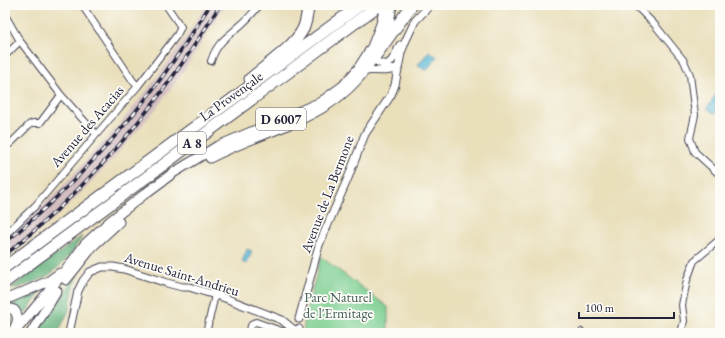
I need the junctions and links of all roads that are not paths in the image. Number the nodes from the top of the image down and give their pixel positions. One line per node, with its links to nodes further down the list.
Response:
1 (82, 5): 21 (street)
2 (166, 5): 21 (street, Avenue des Acacias)
3 (260, 5): 16 (street)
4 (360, 5): 23 (highway, La Provençale / A 8)
5 (385, 5): 10 (main road, D 6007)
6 (412, 5): 15 (highway)
7 (430, 5): 12 (street)
8 (635, 5): 26 (street)
9 (308, 8): 23 (highway)
10 (386, 9): 15 (main road, D 6007); 29 (main road, D 6007); 31 (highway, La Provençale / A 8)
11 (5, 15): 13 (street)
12 (406, 40): 15 (street); 17 (street, Avenue de La Bermone)
13 (20, 41): 14 (street); 22 (street)
14 (5, 56)
15 (373, 59): 19 (main road, D 6007)
16 (211, 61)
17 (398, 67): 18 (street); 20 (street, Avenue de La Bermone)
18 (380, 70): 19 (street); 20 (street)
19 (365, 71): 32 (main road, D 6007)
20 (395, 85): 36 (street, Avenue de La Bermone)
21 (138, 86): 24 (street, Avenue des Acacias)
22 (61, 95): 24 (street); 25 (street)
23 (214, 114): 30 (highway, La Provençale / A 8)
24 (96, 134): 27 (street, Avenue des Acacias)
25 (5, 144)
26 (720, 175)
27 (5, 235)
28 (720, 239): 44 (street)
29 (75, 257): 34 (main road); 38 (main road, D 6007)
30 (5, 268)
31 (5, 282)
32 (57, 291): 39 (main road, D 6007); 40 (main road)
33 (215, 295): 36 (street, Avenue Saint-Andrieu); 41 (street, Avenue Saint-Andrieu); 42 (street)
34 (5, 300)
35 (5, 307): 38 (main road)
36 (292, 324): 37 (street, Avenue Saint-Andrieu); 43 (street)
37 (299, 331)
38 (13, 333)
39 (24, 333)
40 (31, 333)
41 (69, 333)
42 (206, 333)
43 (249, 333)
44 (681, 333)

